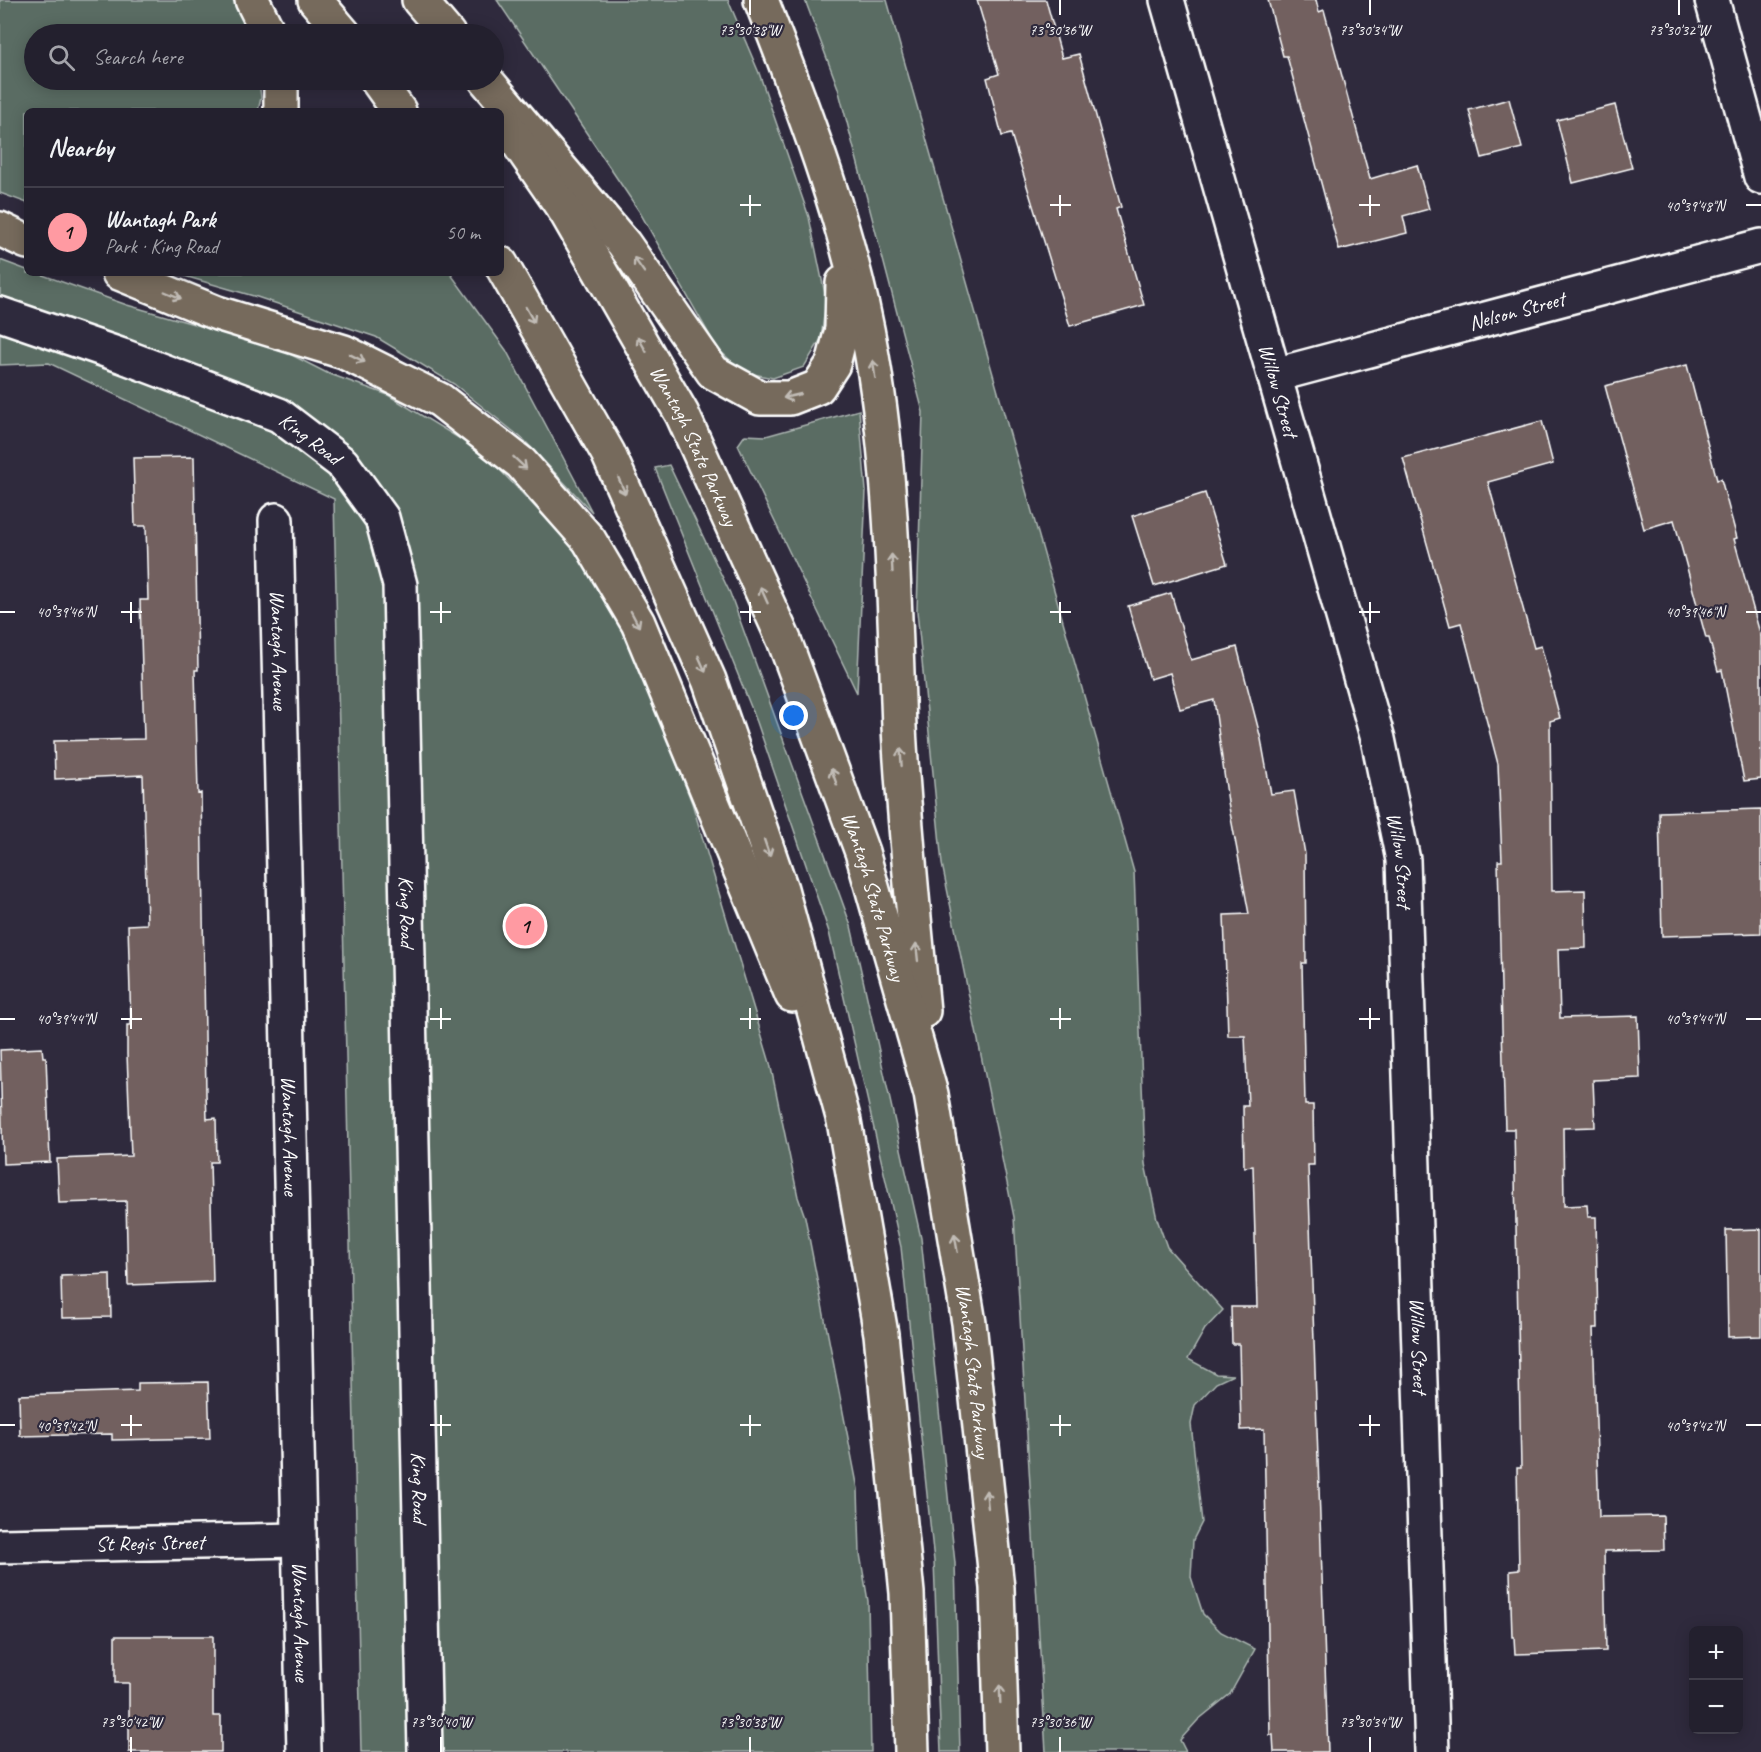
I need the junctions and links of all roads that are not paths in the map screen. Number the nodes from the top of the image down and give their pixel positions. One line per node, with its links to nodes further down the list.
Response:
1 (252, 0): 7 (highway)
2 (315, 0): 8 (highway)
3 (418, 0): 9 (highway)
4 (761, 0): 20 (highway)
5 (1167, 0): 26 (street, Willow Street)
6 (1712, 0): 18 (street)
7 (264, 24)
8 (335, 24)
9 (437, 24)
10 (281, 90): 14 (highway)
11 (384, 90): 15 (highway)
12 (481, 90): 16 (highway)
13 (494, 90): 20 (highway, one-way to 13)
14 (281, 108)
15 (397, 108)
16 (494, 108)
17 (504, 122): 28 (highway, Wantagh State Parkway, one-way to 17)
18 (1761, 177)
19 (0, 229): 21 (highway)
20 (844, 236): 28 (highway, one-way to 20)
21 (24, 241)
22 (1761, 246): 26 (street, Nelson Street)
23 (504, 269): 29 (highway, one-way to 29)
24 (126, 276): 29 (highway, one-way to 29)
25 (0, 314): 33 (street, King Road)
26 (1275, 375): 36 (street, Willow Street)
27 (276, 520): 30 (street, Wantagh Avenue)
28 (931, 1094): 35 (highway, Wantagh State Parkway, one-way to 28)
29 (844, 1121): 34 (highway)
30 (299, 1540): 31 (street, St Regis Street); 32 (street, Wantagh Avenue)
31 (0, 1546)
32 (304, 1752)
33 (425, 1752)
34 (912, 1752)
35 (1002, 1752)
36 (1432, 1752)

